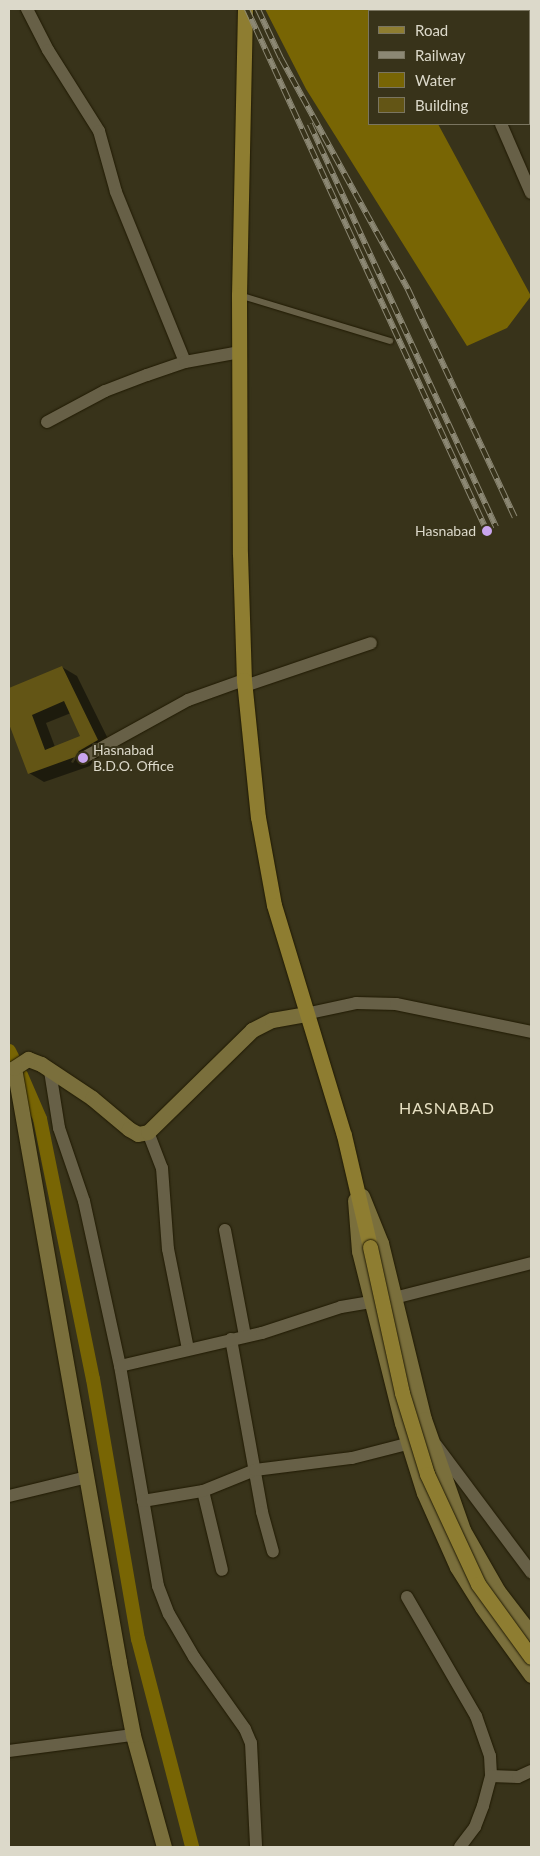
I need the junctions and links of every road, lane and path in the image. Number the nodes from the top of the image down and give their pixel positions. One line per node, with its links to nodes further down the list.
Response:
1 (27, 9): 8 (street)
2 (245, 9): 5 (main road)
3 (501, 125): 4 (street)
4 (531, 193)
5 (239, 295): 6 (lane); 7 (main road)
6 (390, 341)
7 (240, 352): 8 (street); 11 (main road)
8 (185, 362): 9 (street)
9 (47, 422)
10 (371, 643): 11 (street)
11 (245, 683): 12 (street); 13 (main road)
12 (83, 758)
13 (305, 1014): 14 (street); 17 (street); 18 (main road)
14 (531, 1032)
15 (11, 1067): 16 (street); 30 (street)
16 (50, 1071): 17 (street); 26 (street)
17 (148, 1132): 25 (street)
18 (357, 1186): 21 (street); 22 (street); 39 (main road, bridge)
19 (225, 1230): 23 (street)
20 (531, 1263): 21 (street)
21 (394, 1298): 22 (street); 27 (street)
22 (372, 1302): 23 (street); 28 (street)
23 (244, 1336): 24 (street)
24 (231, 1339): 25 (street); 29 (street)
25 (188, 1349): 26 (street)
26 (120, 1366): 33 (street)
27 (431, 1438): 28 (street); 36 (street); 38 (street)
28 (408, 1444): 29 (street); 40 (street)
29 (255, 1470): 31 (street); 34 (street)
30 (87, 1477): 32 (street); 41 (street)
31 (203, 1491): 33 (street); 35 (street)
32 (9, 1496)
33 (143, 1501): 46 (street)
34 (273, 1552)
35 (222, 1570)
36 (531, 1572)
37 (408, 1597): 44 (street)
38 (531, 1634)
39 (531, 1656)
40 (531, 1675)
41 (134, 1734): 42 (street); 45 (street)
42 (9, 1751)
43 (531, 1772): 44 (street)
44 (491, 1776): 47 (street)
45 (164, 1847)
46 (256, 1847)
47 (460, 1847)

